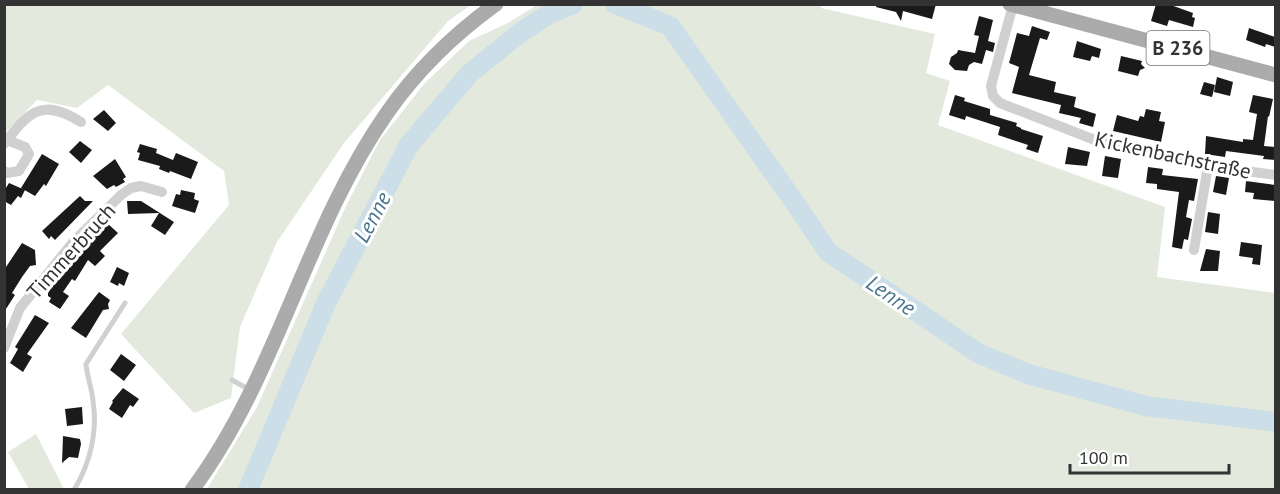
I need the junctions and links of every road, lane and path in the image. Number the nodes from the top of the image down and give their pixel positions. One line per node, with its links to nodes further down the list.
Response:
1 (496, 4): 14 (main road)
2 (1012, 5): 3 (main road, B 236); 6 (street, Kickenbachstraße)
3 (1275, 75)
4 (81, 122): 5 (street)
5 (6, 142): 7 (street)
6 (1208, 166): 8 (street, Kickenbachstraße); 10 (street)
7 (4, 171)
8 (1275, 175)
9 (162, 192): 12 (street, Timmerbruch)
10 (1194, 249)
11 (125, 303): 15 (lane)
12 (4, 348)
13 (232, 380): 14 (lane)
14 (252, 391): 16 (main road)
15 (74, 489)
16 (192, 489)

